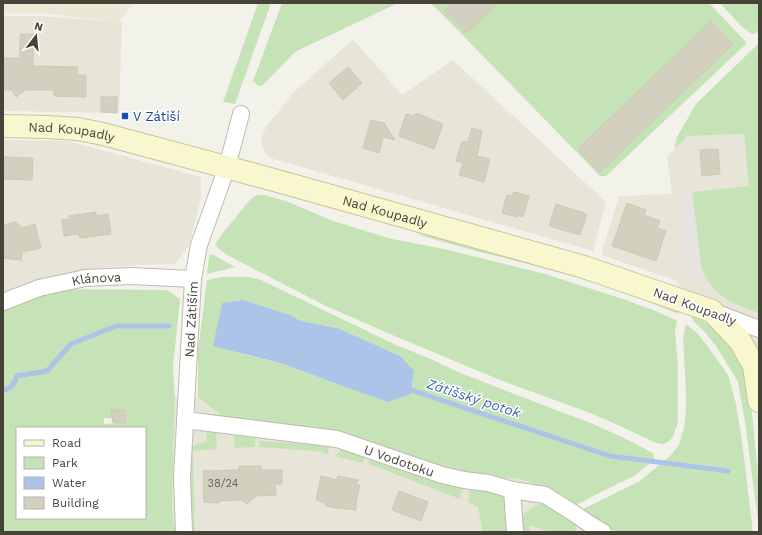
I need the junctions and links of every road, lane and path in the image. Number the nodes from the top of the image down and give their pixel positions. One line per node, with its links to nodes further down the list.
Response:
1 (240, 114): 3 (street, Nad Zátiším)
2 (3, 126): 3 (street, Nad Koupadly)
3 (227, 167): 4 (street, Nad Zátiším); 6 (street, Nad Koupadly)
4 (194, 279): 5 (street, Klánova); 9 (street, Nad Zátiším)
5 (3, 302)
6 (712, 312): 7 (street, Nad Koupadly); 8 (street)
7 (759, 329)
8 (758, 389)
9 (185, 420): 10 (street, U Vodotoku); 11 (street, Nad Zátiším)
10 (512, 490): 12 (street); 13 (street, U Vodotoku)
11 (184, 532)
12 (516, 532)
13 (603, 532)

